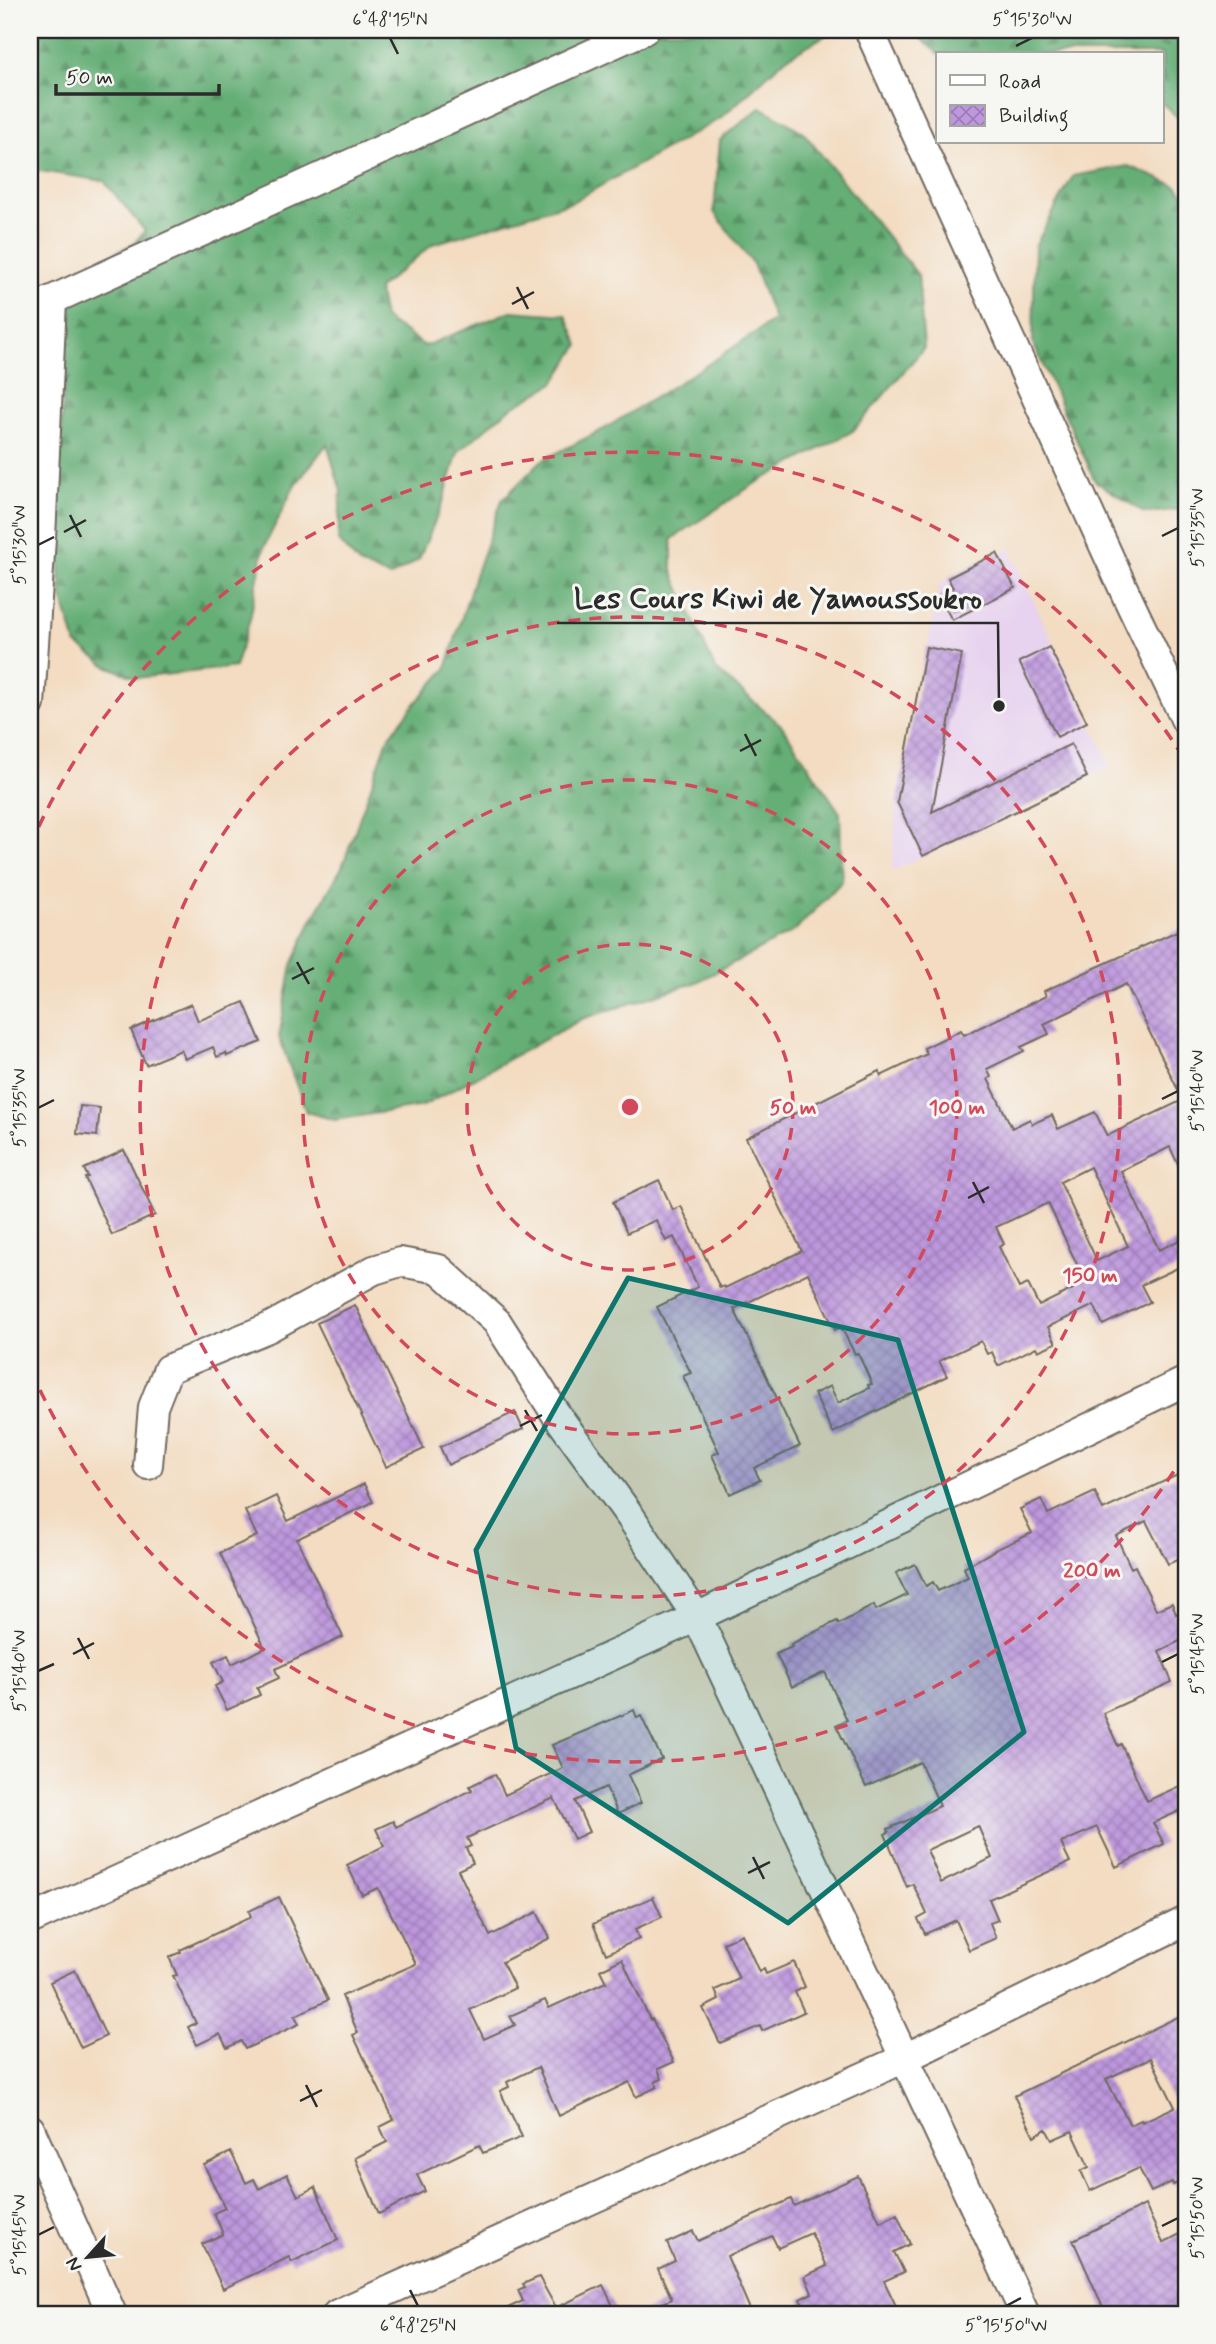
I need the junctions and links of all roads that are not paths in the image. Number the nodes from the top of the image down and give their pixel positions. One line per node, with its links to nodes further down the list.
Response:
1 (644, 30): 3 (street)
2 (869, 30): 5 (street)
3 (41, 305): 4 (street)
4 (30, 704)
5 (1186, 721)
6 (1186, 1381): 8 (street)
7 (148, 1465): 8 (street)
8 (697, 1617): 9 (street); 11 (street)
9 (30, 1920)
10 (1186, 1921): 11 (street)
11 (905, 2058): 14 (street); 15 (street)
12 (30, 2129): 13 (street)
13 (112, 2314)
14 (337, 2314)
15 (1025, 2314)

